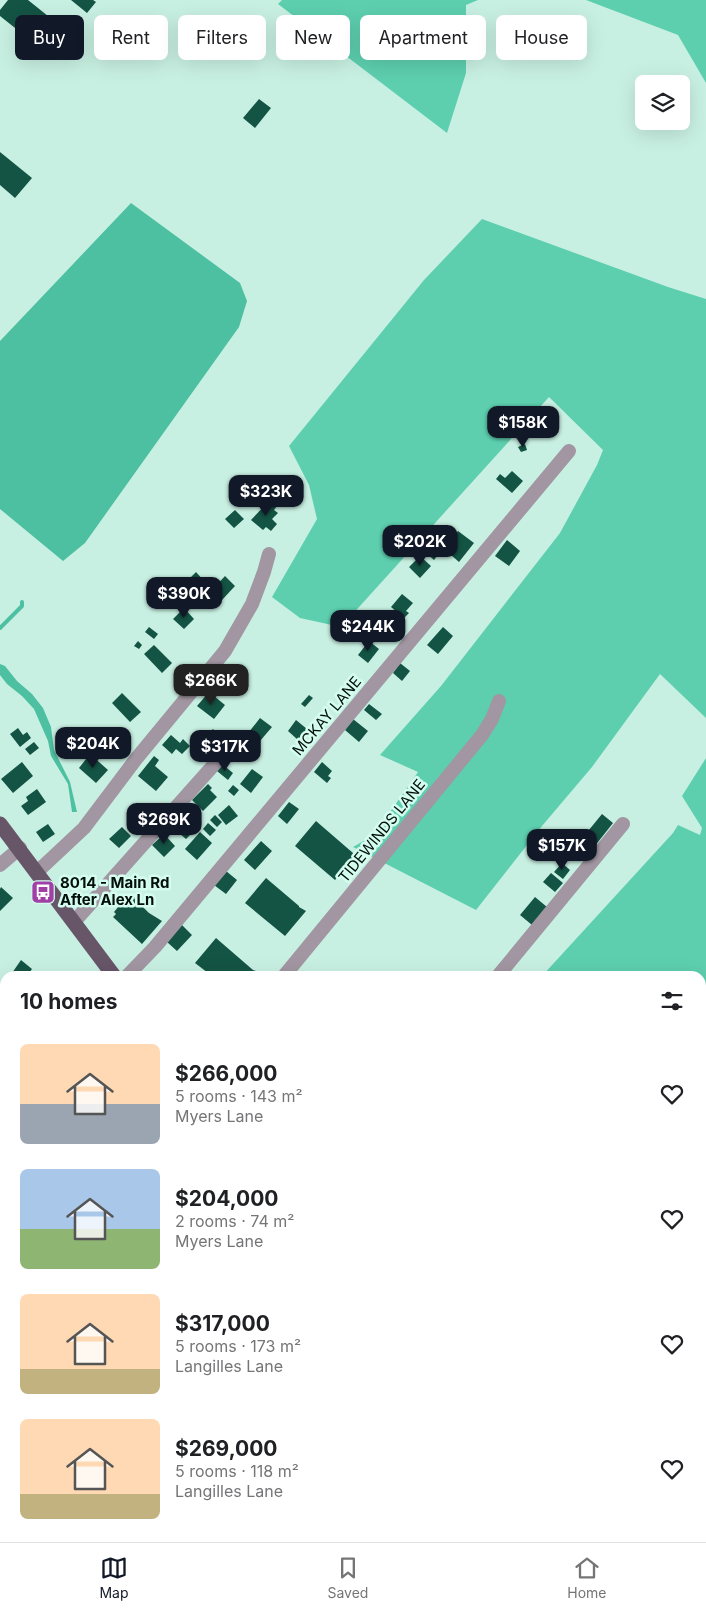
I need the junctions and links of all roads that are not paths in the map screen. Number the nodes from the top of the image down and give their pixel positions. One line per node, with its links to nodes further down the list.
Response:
1 (569, 451): 12 (street, MCKAY LANE)
2 (269, 554): 9 (street)
3 (499, 701): 13 (street, TIDEWINDS LANE)
4 (227, 750): 10 (street)
5 (0, 824): 7 (main road)
6 (623, 824): 14 (street)
7 (20, 848): 8 (street); 9 (main road)
8 (0, 865)
9 (38, 872): 10 (main road)
10 (74, 922): 11 (main road)
11 (110, 971)
12 (132, 971)
13 (288, 971)
14 (502, 971)

